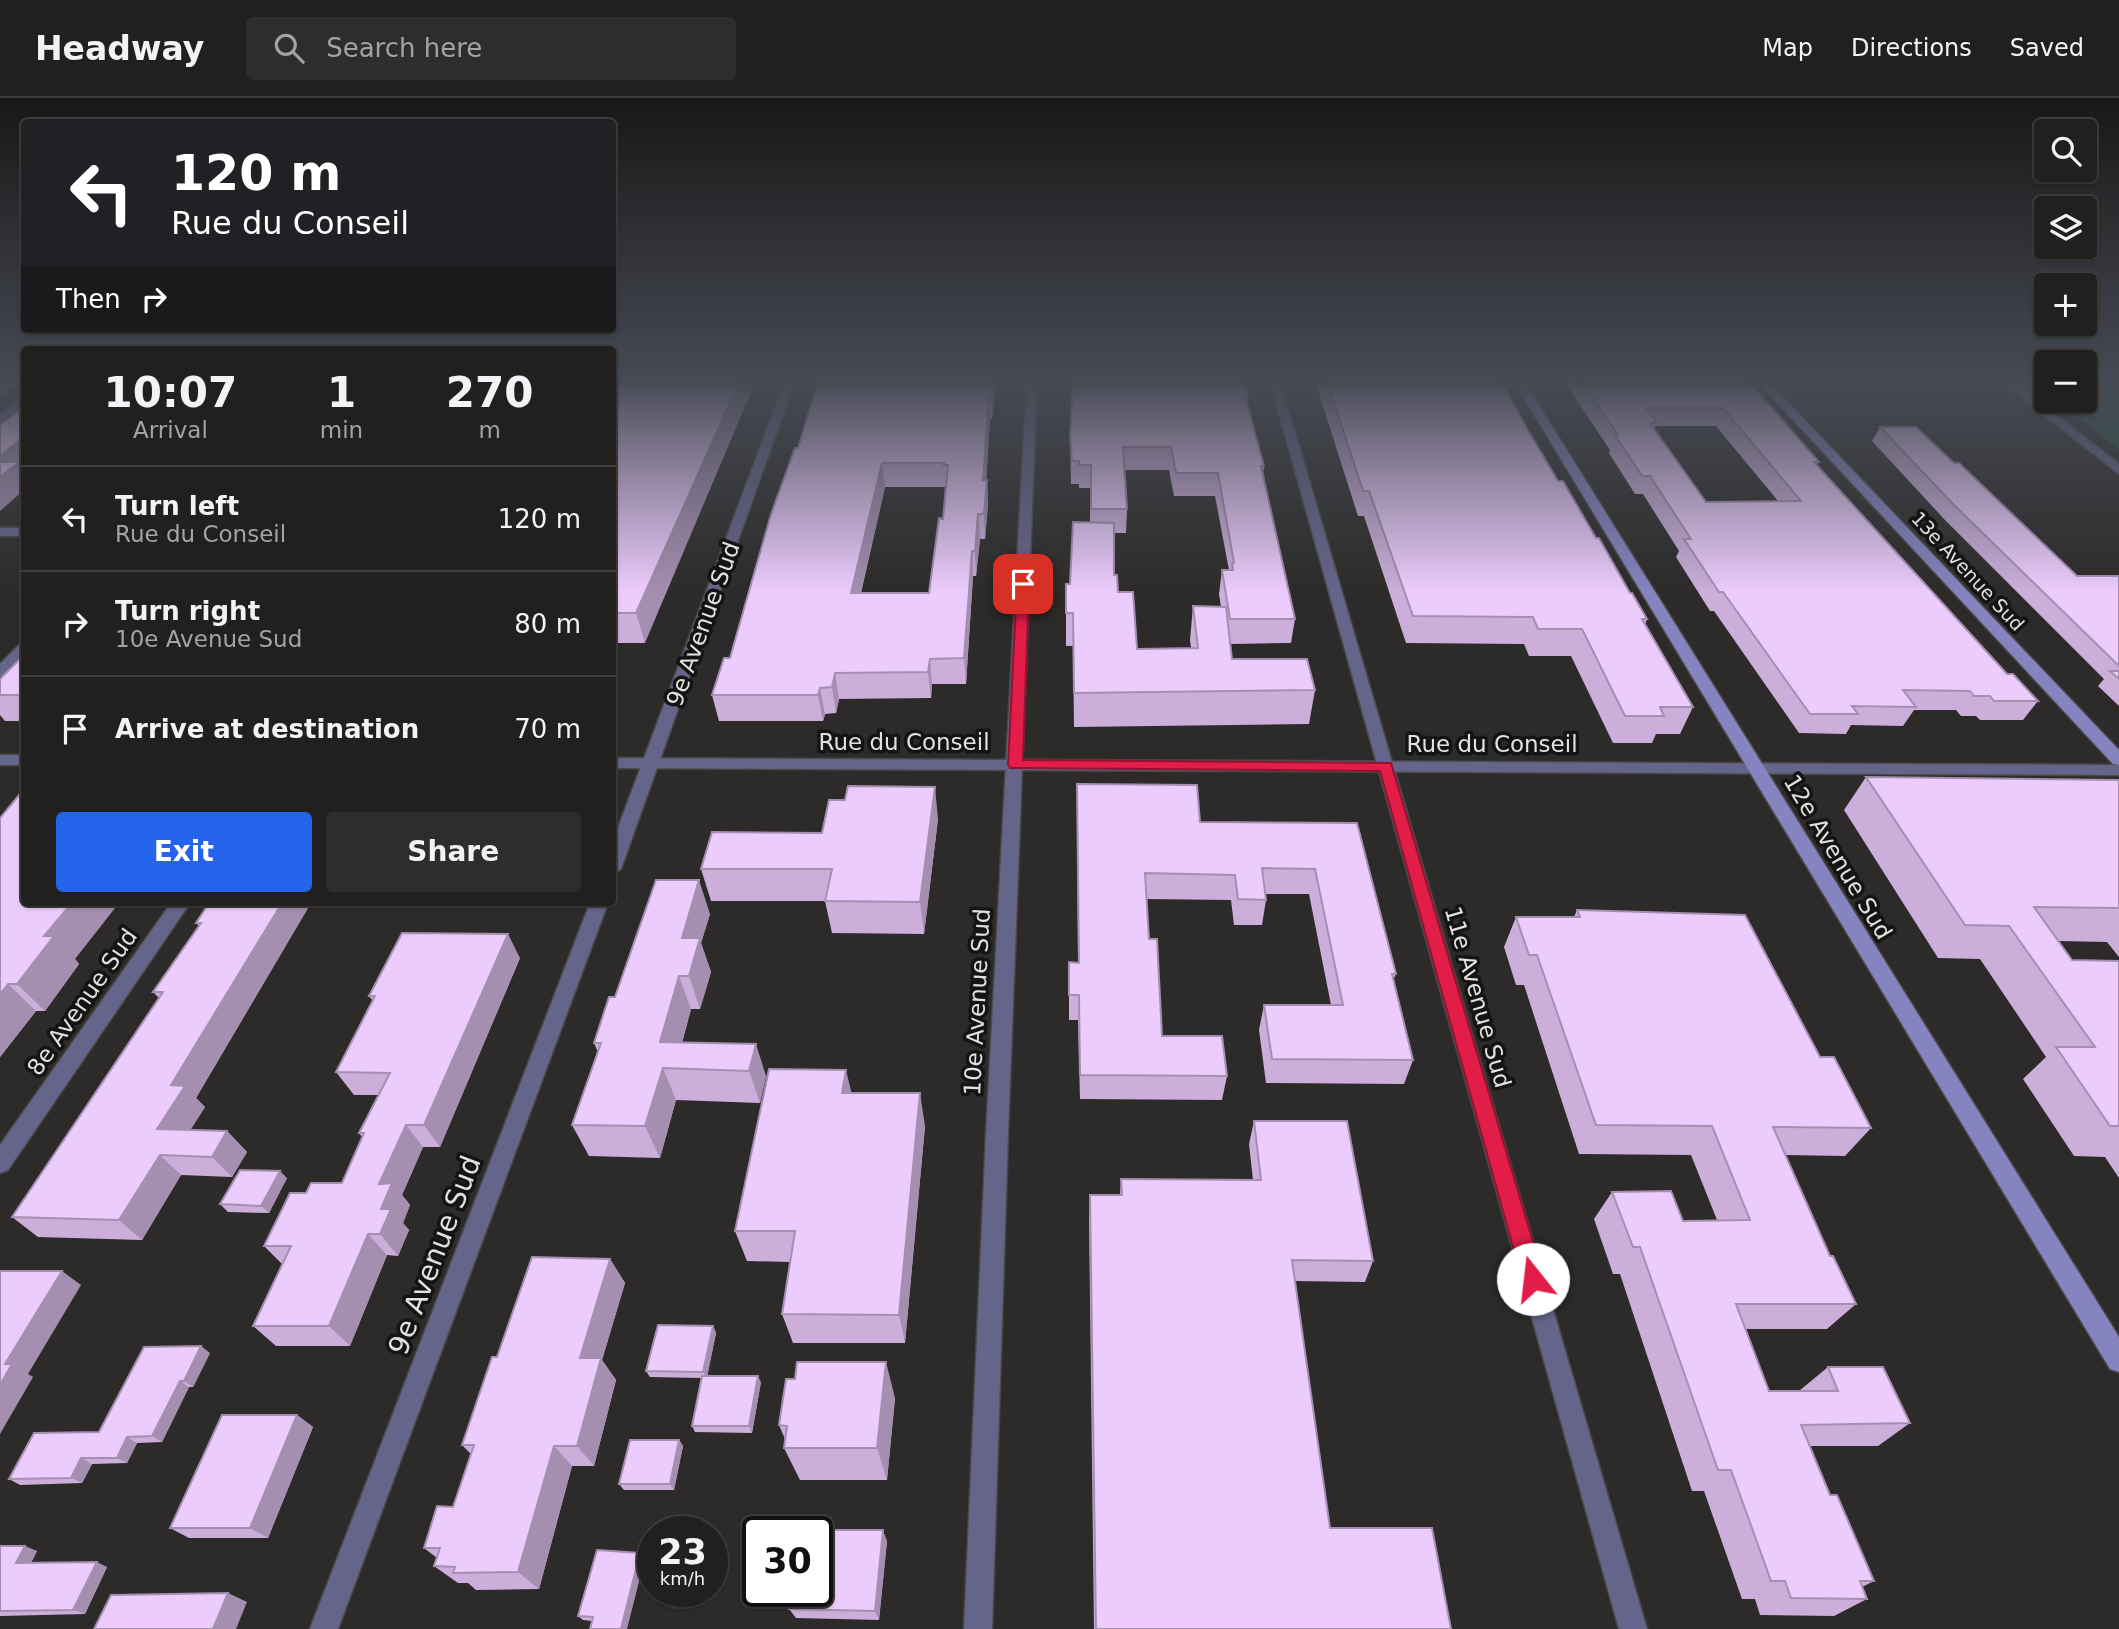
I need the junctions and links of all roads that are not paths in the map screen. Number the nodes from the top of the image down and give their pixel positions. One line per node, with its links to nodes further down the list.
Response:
1 (765, 449): 16 (street, 9e Avenue Sud)
2 (1029, 449): 17 (street, 10e Avenue Sud)
3 (1295, 449): 18 (street, 11e Avenue Sud)
4 (1561, 449): 19 (main road, 12e Avenue Sud)
5 (1826, 449): 14 (main road, 13e Avenue Sud)
6 (2093, 449): 7 (street)
7 (2119, 470)
8 (0, 532): 9 (street)
9 (21, 532)
10 (21, 651): 11 (street)
11 (0, 672)
12 (0, 760): 13 (street)
13 (21, 760)
14 (2119, 760)
15 (616, 763): 16 (street, Rue du Conseil)
16 (652, 763): 17 (street, Rue du Conseil); 21 (street, 9e Avenue Sud)
17 (1015, 765): 18 (street, Rue du Conseil); 27 (street, 10e Avenue Sud)
18 (1386, 766): 19 (street, Rue du Conseil); 28 (street, 11e Avenue Sud)
19 (1755, 768): 20 (street, Rue du Conseil); 25 (main road, 12e Avenue Sud)
20 (2119, 770)
21 (616, 858)
22 (179, 906): 24 (street, 8e Avenue Sud)
23 (598, 906): 26 (street, 9e Avenue Sud)
24 (0, 1163)
25 (2119, 1360)
26 (324, 1629)
27 (978, 1629)
28 (1633, 1629)

